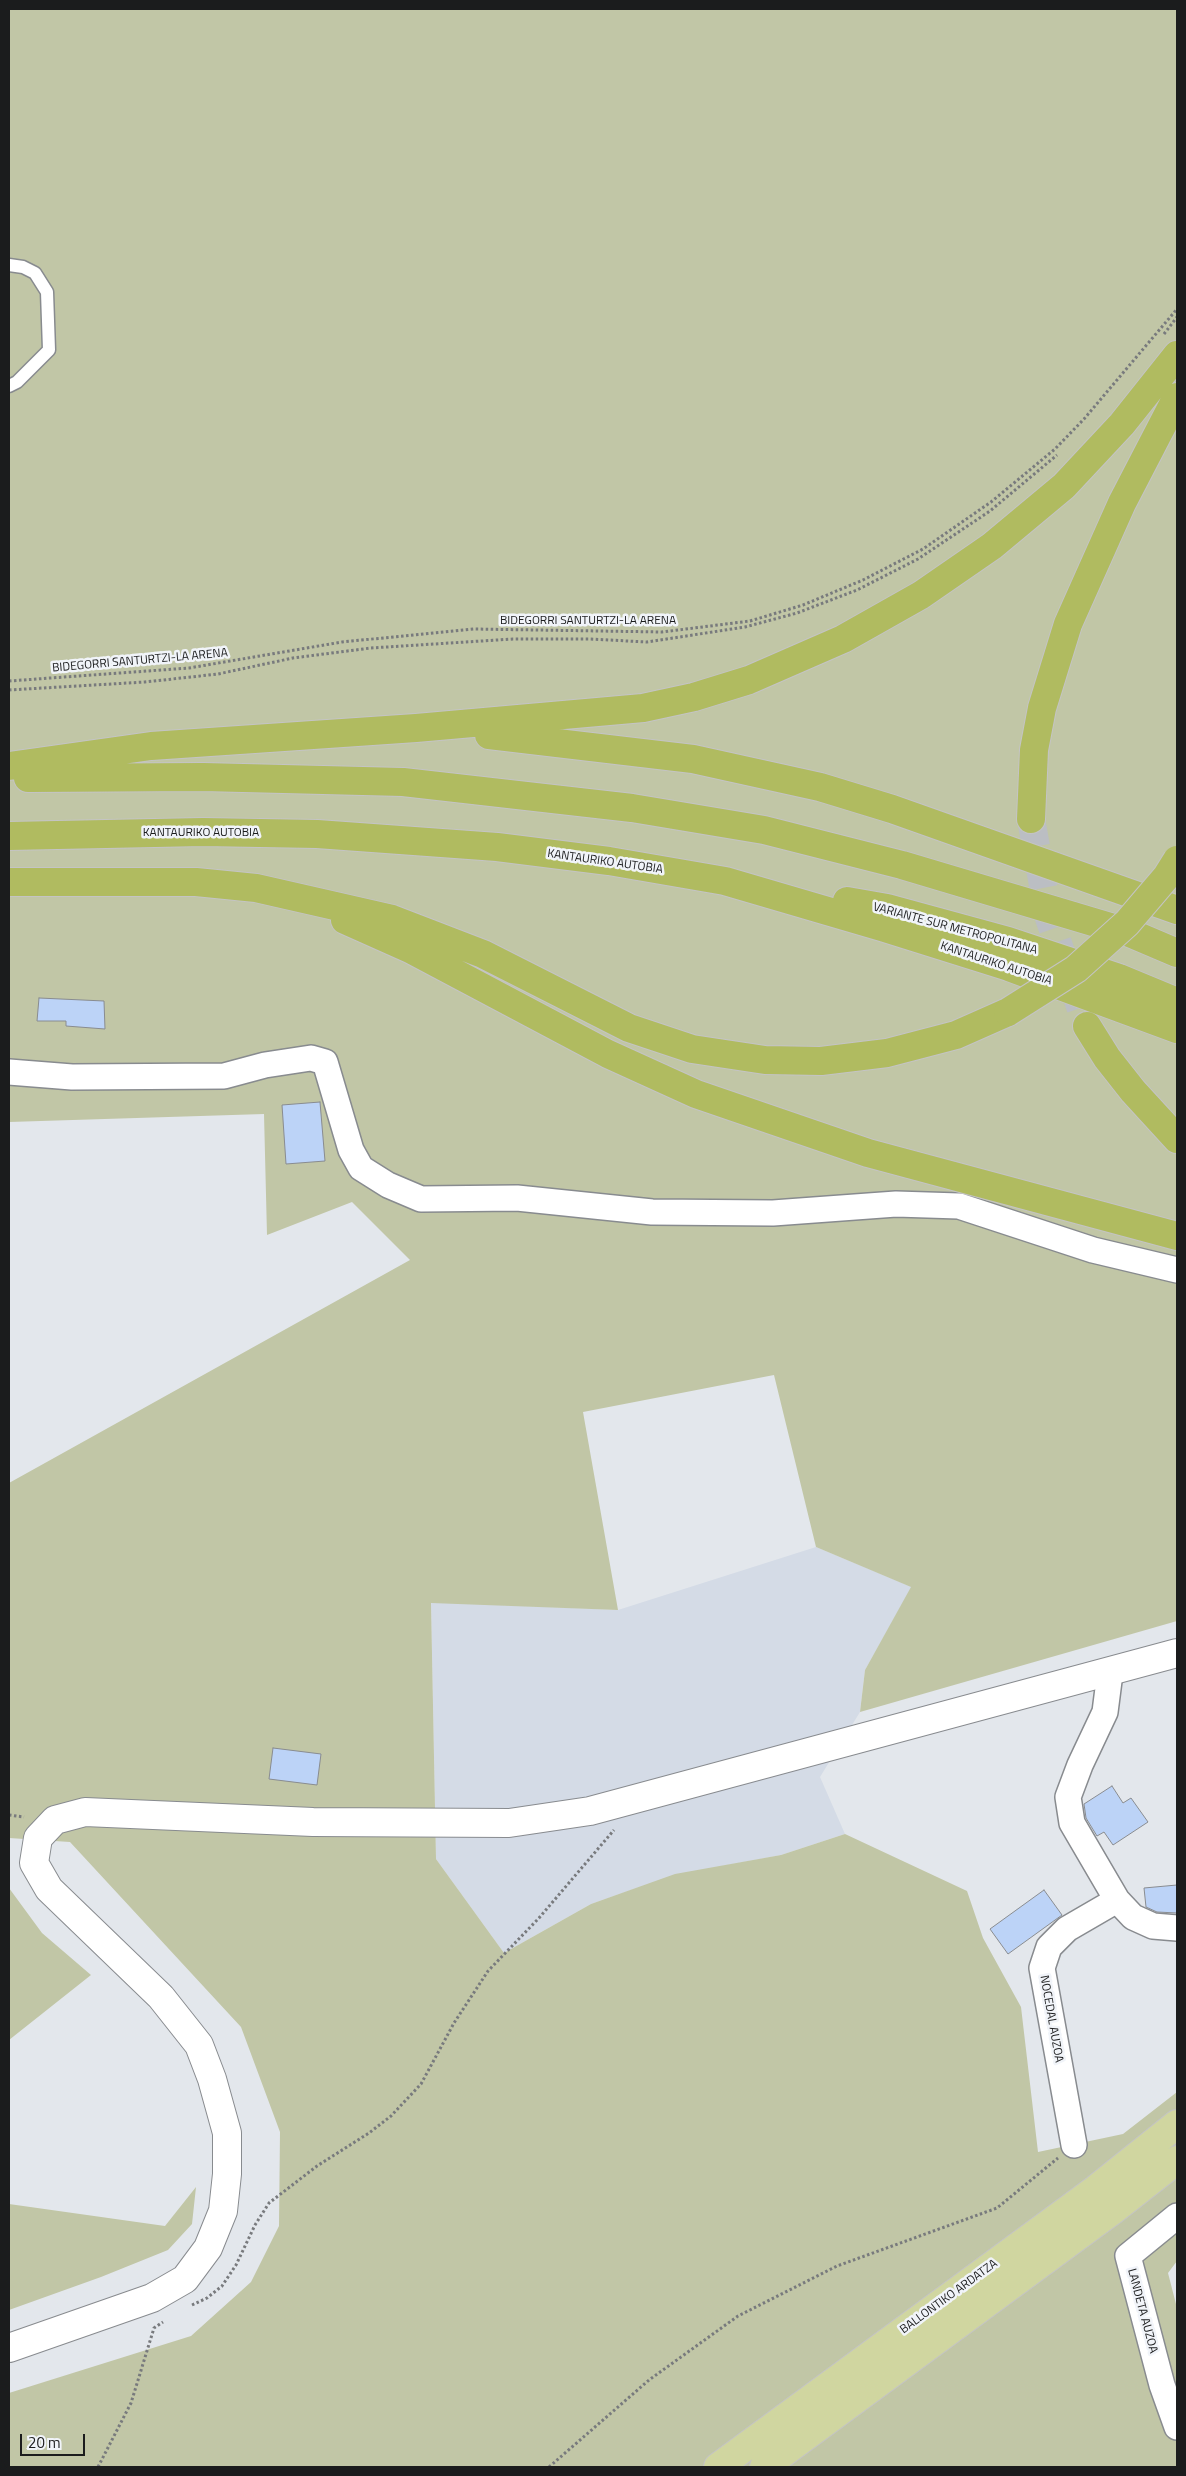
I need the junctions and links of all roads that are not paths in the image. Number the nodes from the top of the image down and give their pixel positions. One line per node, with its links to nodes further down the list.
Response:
1 (9, 265): 3 (lane)
2 (1167, 348): 5 (highway)
3 (9, 386)
4 (1177, 397): 8 (highway)
5 (416, 728): 6 (highway); 14 (highway)
6 (9, 766)
7 (9, 778): 15 (highway)
8 (1031, 819)
9 (9, 836): 11 (highway, KANTAURIKO AUTOBIA)
10 (1177, 860): 13 (highway, bridge)
11 (725, 881): 16 (highway, VARIANTE SUR METROPOLITANA); 18 (highway, KANTAURIKO AUTOBIA)
12 (9, 882): 13 (highway)
13 (296, 898): 21 (highway)
14 (1177, 910)
15 (1177, 953)
16 (1177, 1002)
17 (1086, 1026): 20 (highway)
18 (1177, 1029)
19 (9, 1072): 22 (street)
20 (1177, 1139)
21 (1177, 1236)
22 (1177, 1270)
23 (1177, 1653): 24 (street)
24 (1110, 1673): 25 (street); 31 (street)
25 (1116, 1900): 26 (street); 28 (street, NOCEDAL AUZOA)
26 (1177, 1928)
27 (1177, 2124): 33 (main road, BALLONTIKO ARDATZA)
28 (1074, 2145)
29 (1177, 2160): 34 (main road)
30 (1177, 2216): 32 (street, LANDETA AUZOA)
31 (9, 2348)
32 (1177, 2427)
33 (718, 2467)
34 (764, 2467)

